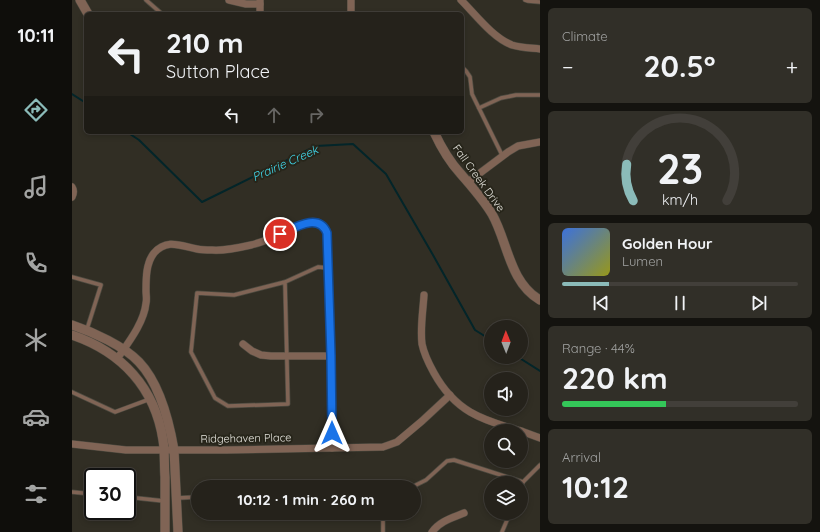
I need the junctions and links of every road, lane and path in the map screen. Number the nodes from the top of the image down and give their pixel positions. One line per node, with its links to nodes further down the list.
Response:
1 (80, 0): 9 (street)
2 (146, 0): 10 (lane)
3 (229, 0): 7 (street)
4 (351, 0): 11 (street)
5 (526, 0): 8 (lane)
6 (465, 1): 12 (street)
7 (260, 2)
8 (540, 2)
9 (87, 12)
10 (160, 12)
11 (351, 12)
12 (540, 49)
13 (464, 69): 15 (lane)
14 (540, 95): 15 (lane)
15 (479, 108): 18 (lane)
16 (435, 134): 19 (street, Fall Creek Drive)
17 (540, 142): 18 (street)
18 (502, 155): 19 (street)
19 (468, 182): 26 (street, Fall Creek Drive)
20 (72, 187): 21 (street)
21 (72, 197)
22 (328, 268): 24 (lane); 31 (street); 33 (street)
23 (72, 277): 28 (lane)
24 (285, 282): 32 (lane); 32 (lane)
25 (424, 295): 36 (street)
26 (540, 300)
27 (72, 325): 28 (street)
28 (84, 334): 29 (street); 31 (street); 34 (street)
29 (72, 336)
30 (243, 344): 32 (street)
31 (124, 350): 34 (street); 43 (street)
32 (286, 356): 33 (street)
33 (331, 356): 42 (street)
34 (118, 360): 37 (street)
35 (72, 392): 37 (lane)
36 (450, 395): 38 (street); 42 (street, Ridgehaven Place)
37 (150, 398): 43 (street)
38 (498, 424)
39 (528, 434): 40 (street)
40 (540, 438)
41 (72, 444): 43 (street, Ridgehaven Place)
42 (332, 448): 43 (street, Ridgehaven Place)
43 (169, 450): 52 (street); 53 (street)
44 (540, 465): 46 (lane)
45 (504, 476): 47 (lane)
46 (528, 477)
47 (421, 482)
48 (72, 492): 49 (lane)
49 (84, 493)
50 (191, 497): 52 (lane)
51 (136, 498): 53 (lane)
52 (176, 498): 58 (street)
53 (165, 501): 57 (street)
54 (464, 513): 60 (street)
55 (383, 520): 59 (lane)
56 (507, 520): 61 (lane)
57 (165, 532)
58 (178, 532)
59 (383, 532)
60 (432, 532)
61 (502, 532)

